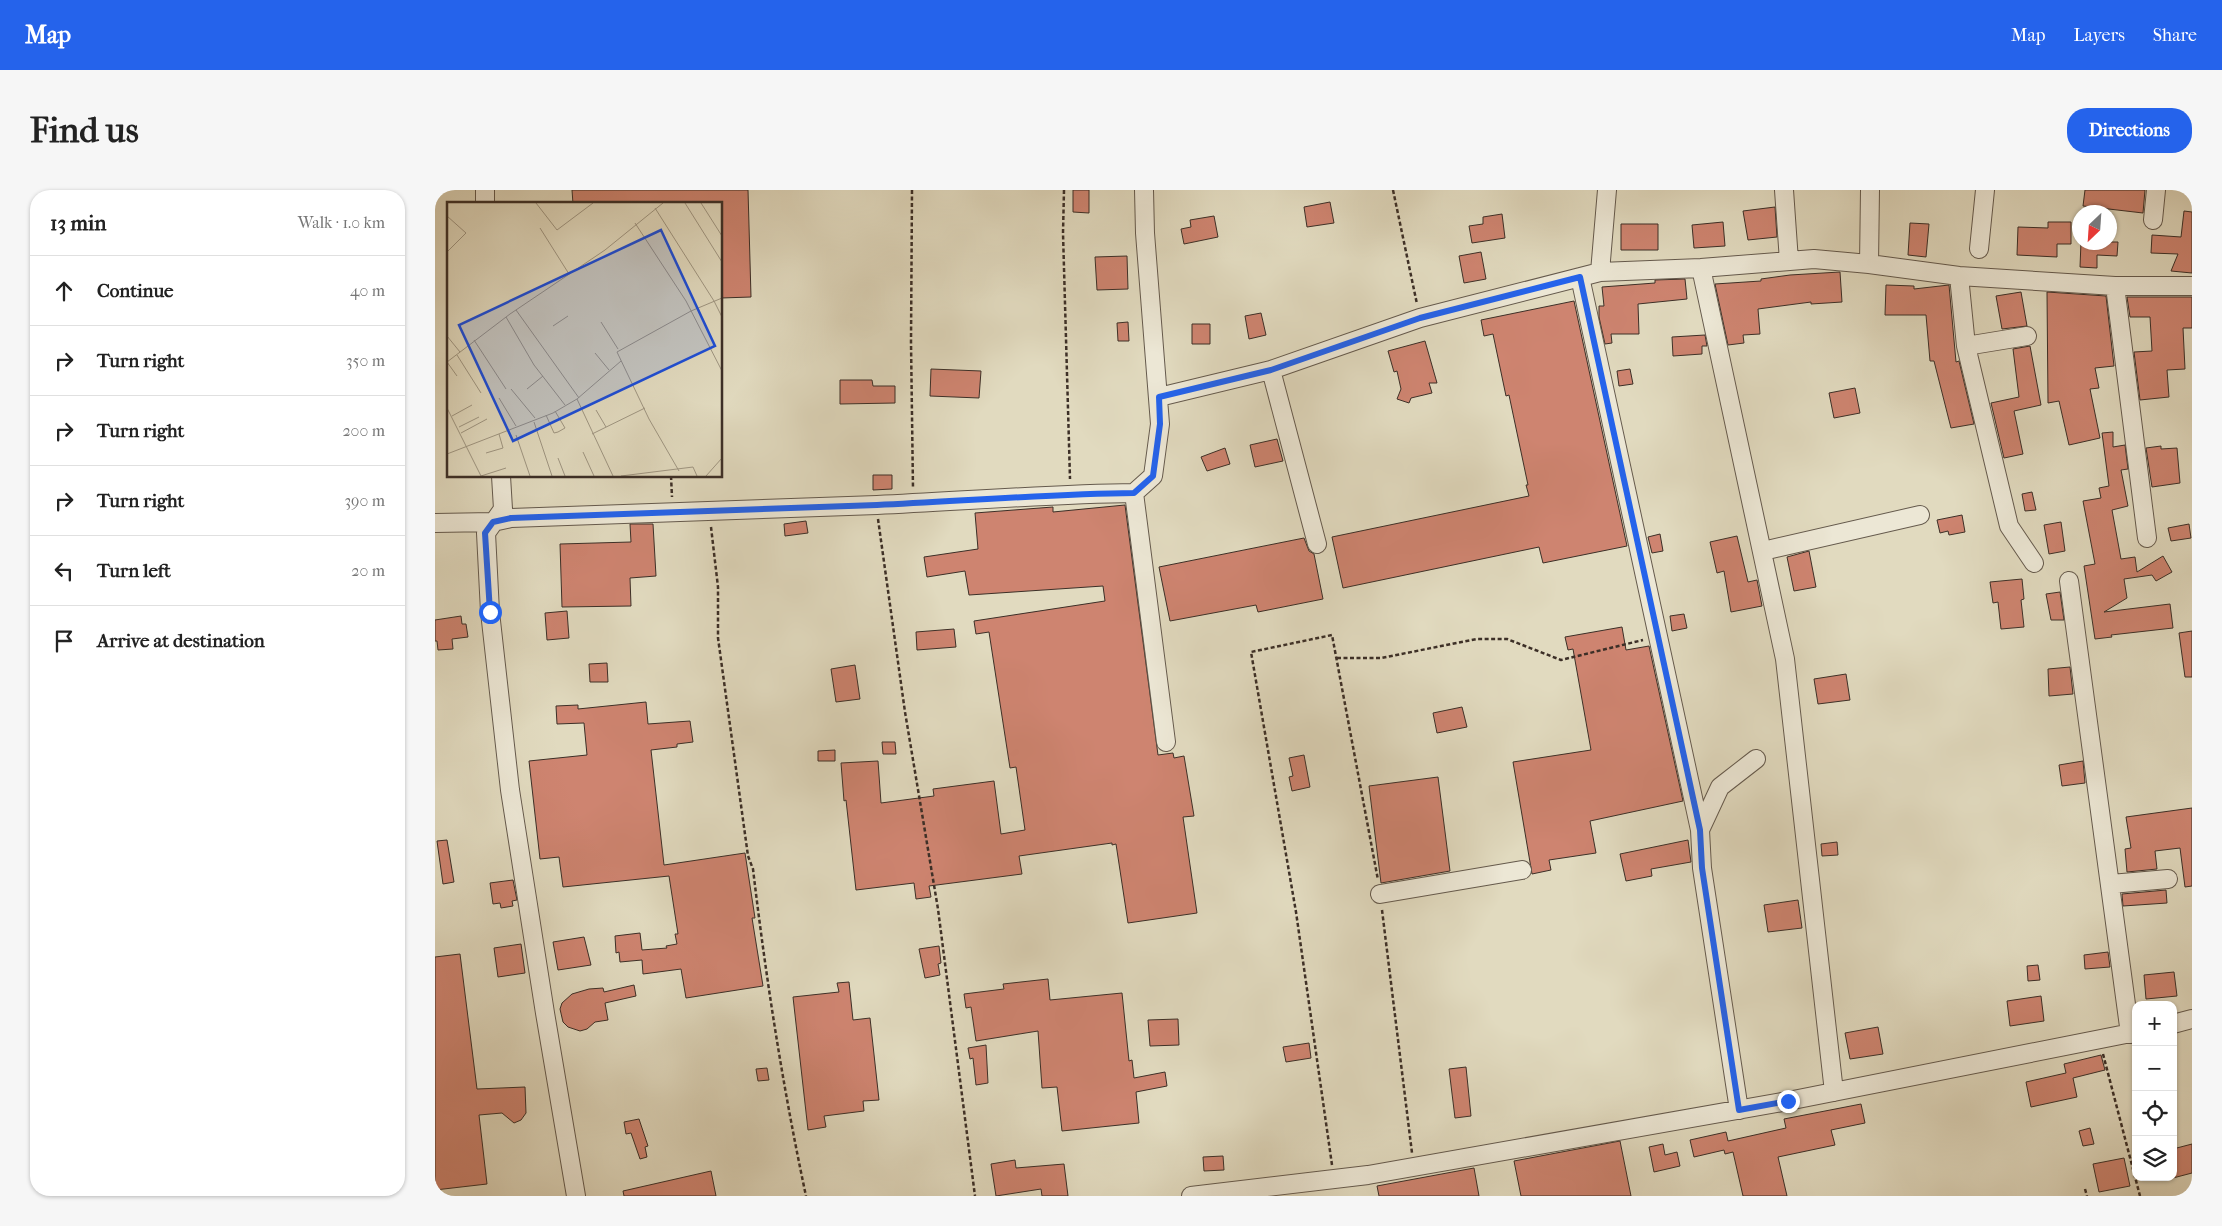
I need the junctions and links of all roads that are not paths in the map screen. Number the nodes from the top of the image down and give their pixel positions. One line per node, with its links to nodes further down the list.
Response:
1 (1144, 190): 20 (street)
2 (1607, 190): 12 (street)
3 (1784, 190): 9 (street)
4 (1869, 190): 10 (street)
5 (1985, 190): 8 (street)
6 (2156, 190): 7 (street)
7 (2153, 220)
8 (1979, 249)
9 (1789, 261): 10 (street); 11 (street)
10 (1869, 264): 13 (street)
11 (1701, 268): 12 (street); 28 (street)
12 (1600, 272): 14 (street)
13 (1959, 276): 15 (street); 18 (street)
14 (1580, 277): 19 (street); 33 (street)
15 (2115, 286): 16 (street); 26 (street)
16 (2192, 286)
17 (2027, 336): 18 (street)
18 (1966, 346): 29 (street)
19 (1271, 370): 20 (street); 27 (street)
20 (1159, 397): 22 (street)
21 (501, 478): 24 (street)
22 (1134, 493): 24 (street); 31 (street)
23 (1920, 515): 28 (street)
24 (493, 522): 25 (street); 45 (street)
25 (435, 523)
26 (2147, 538)
27 (1317, 544)
28 (1763, 551): 42 (street)
29 (2034, 563)
30 (2069, 581): 36 (street)
31 (1166, 742)
32 (1756, 759): 33 (street)
33 (1700, 830): 43 (street)
34 (1522, 870): 37 (street)
35 (2168, 879): 36 (street)
36 (2111, 884): 40 (street)
37 (1381, 894)
38 (2192, 1019): 39 (street)
39 (2177, 1023)
40 (2132, 1026)
41 (2132, 1033): 42 (street)
42 (1833, 1092): 43 (street)
43 (1739, 1110): 44 (street)
44 (1234, 1193): 46 (street)
45 (576, 1196)
46 (1191, 1196)

